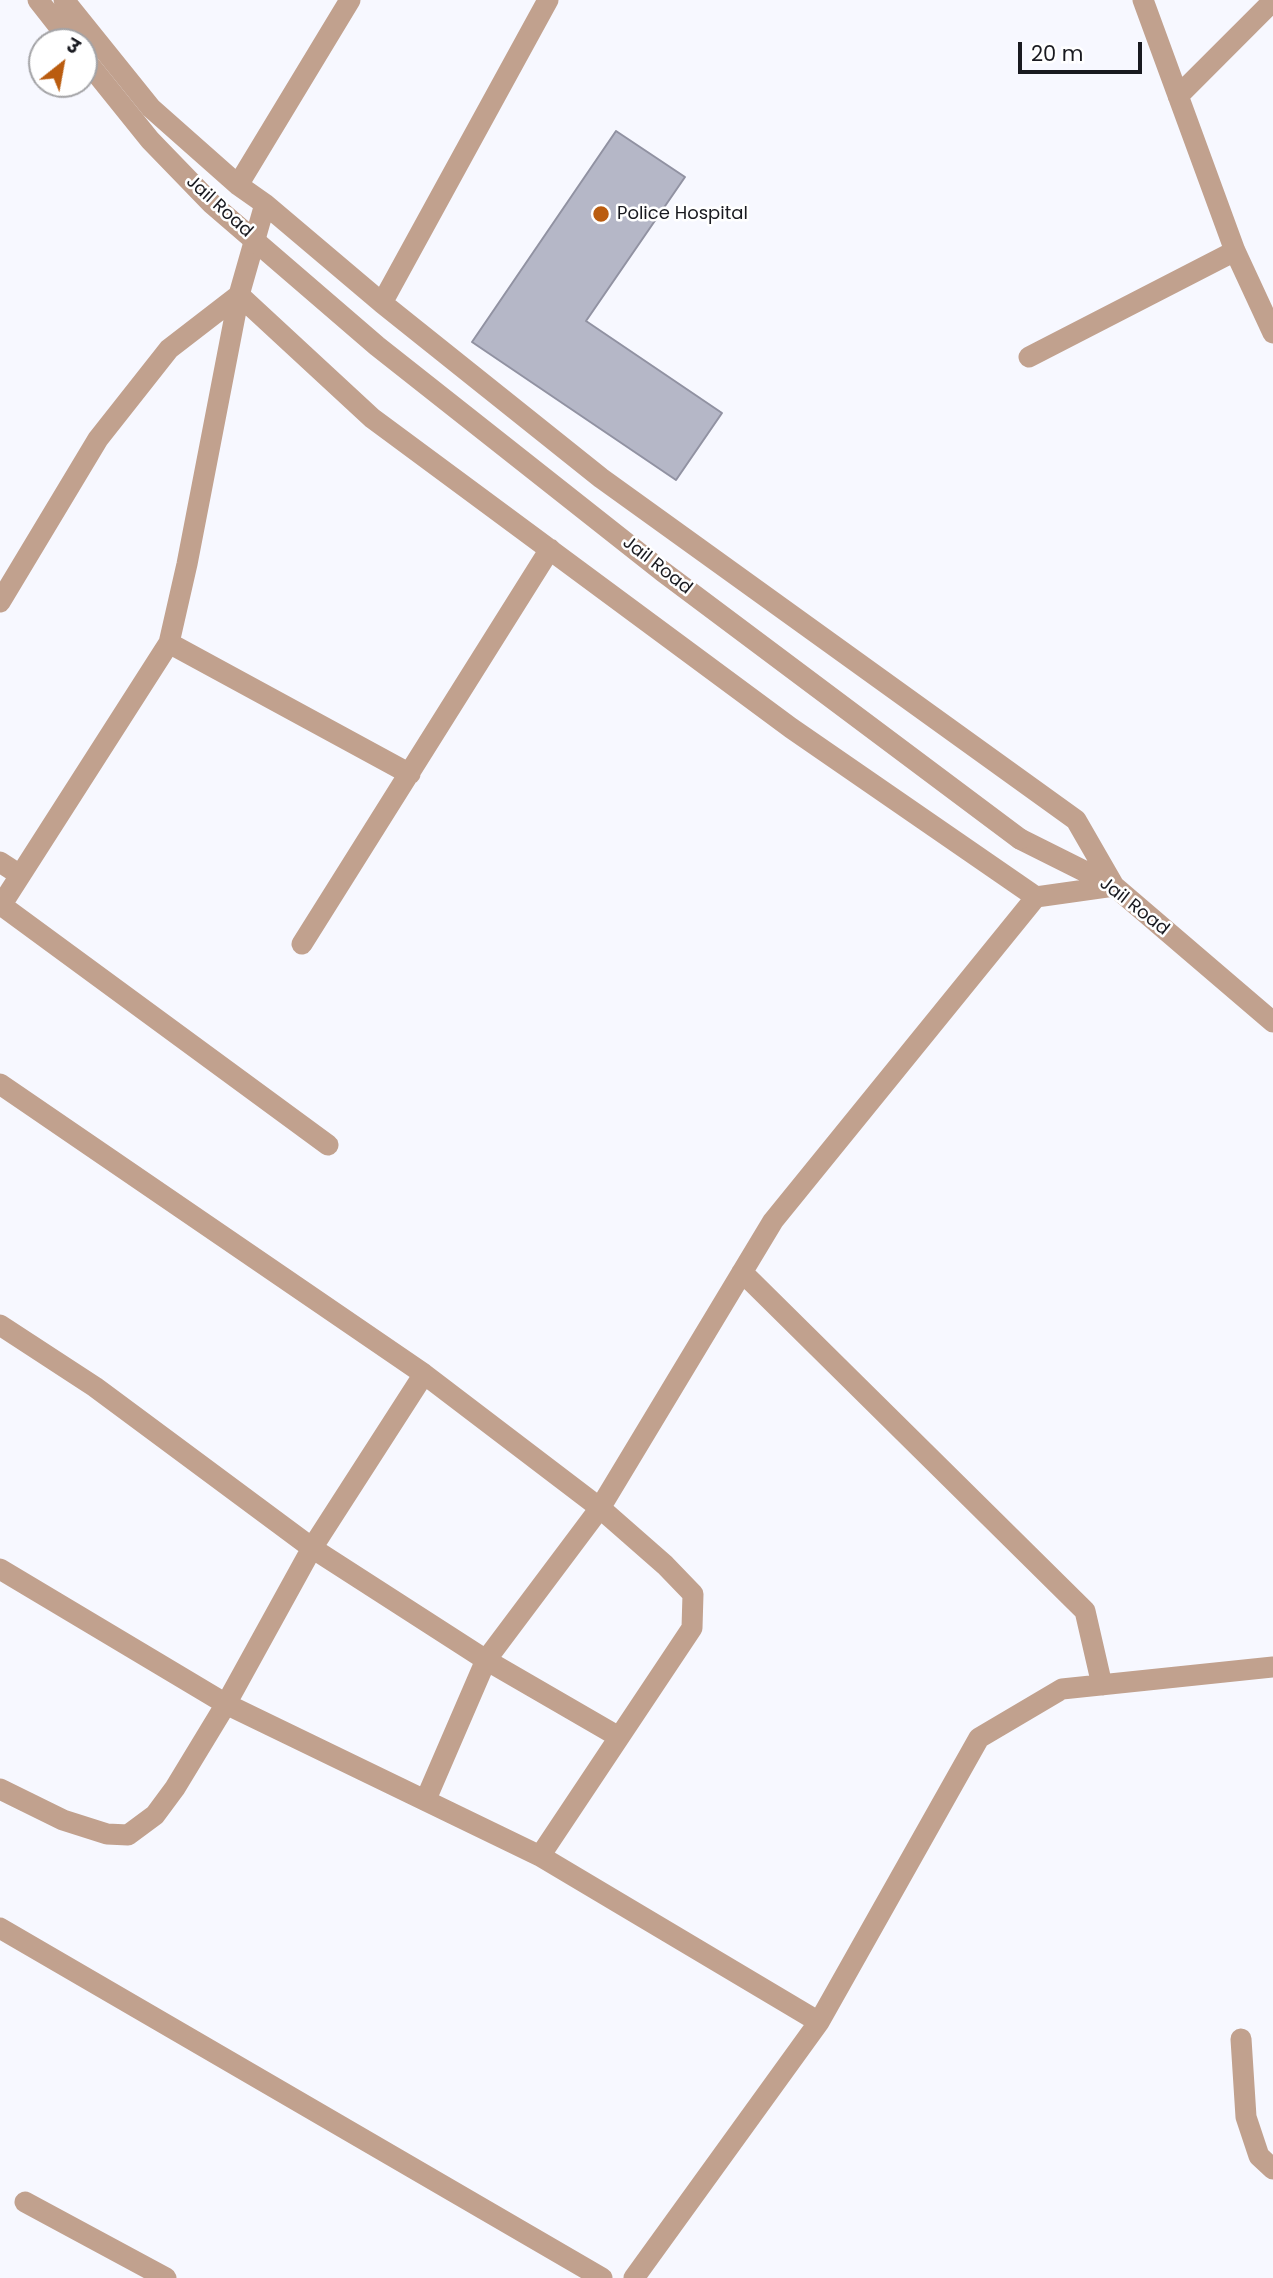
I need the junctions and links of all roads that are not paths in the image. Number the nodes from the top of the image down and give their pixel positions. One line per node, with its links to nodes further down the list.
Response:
1 (38, 0): 7 (street)
2 (64, 0): 10 (street)
3 (350, 0): 10 (street)
4 (548, 0): 14 (street)
5 (1143, 0): 9 (street)
6 (1273, 1): 9 (street)
7 (60, 28)
8 (98, 75): 23 (street, Jail Road, bridge)
9 (1178, 96): 12 (street)
10 (239, 185): 11 (street)
11 (265, 204): 13 (street); 14 (street)
12 (1235, 251): 15 (street); 16 (street)
13 (239, 295): 17 (street); 18 (street); 19 (street)
14 (382, 303): 23 (street)
15 (1273, 333)
16 (1029, 357)
17 (550, 549): 20 (street); 24 (street)
18 (0, 602)
19 (169, 643): 20 (street); 22 (street)
20 (410, 774): 26 (street)
21 (0, 862): 22 (street)
22 (20, 875): 25 (street)
23 (1114, 886): 24 (street); 27 (street, Jail Road)
24 (1036, 897): 30 (street)
25 (0, 906): 29 (street)
26 (302, 944)
27 (1273, 1022)
28 (0, 1084): 32 (street)
29 (328, 1144)
30 (742, 1272): 33 (street); 38 (street)
31 (0, 1325): 34 (street)
32 (424, 1374): 33 (street); 34 (street)
33 (600, 1508): 36 (street); 40 (street)
34 (312, 1548): 36 (street); 39 (street)
35 (0, 1569): 39 (street)
36 (485, 1660): 40 (street); 42 (street)
37 (1273, 1667): 38 (street)
38 (1102, 1685): 45 (street)
39 (226, 1704): 41 (street); 42 (street)
40 (619, 1737): 43 (street)
41 (0, 1789)
42 (426, 1799): 43 (street)
43 (540, 1856): 45 (street)
44 (0, 1928): 50 (street)
45 (819, 2022): 51 (street)
46 (1241, 2039): 47 (street)
47 (1273, 2169)
48 (25, 2202): 49 (street)
49 (166, 2278)
50 (602, 2278)
51 (634, 2278)

